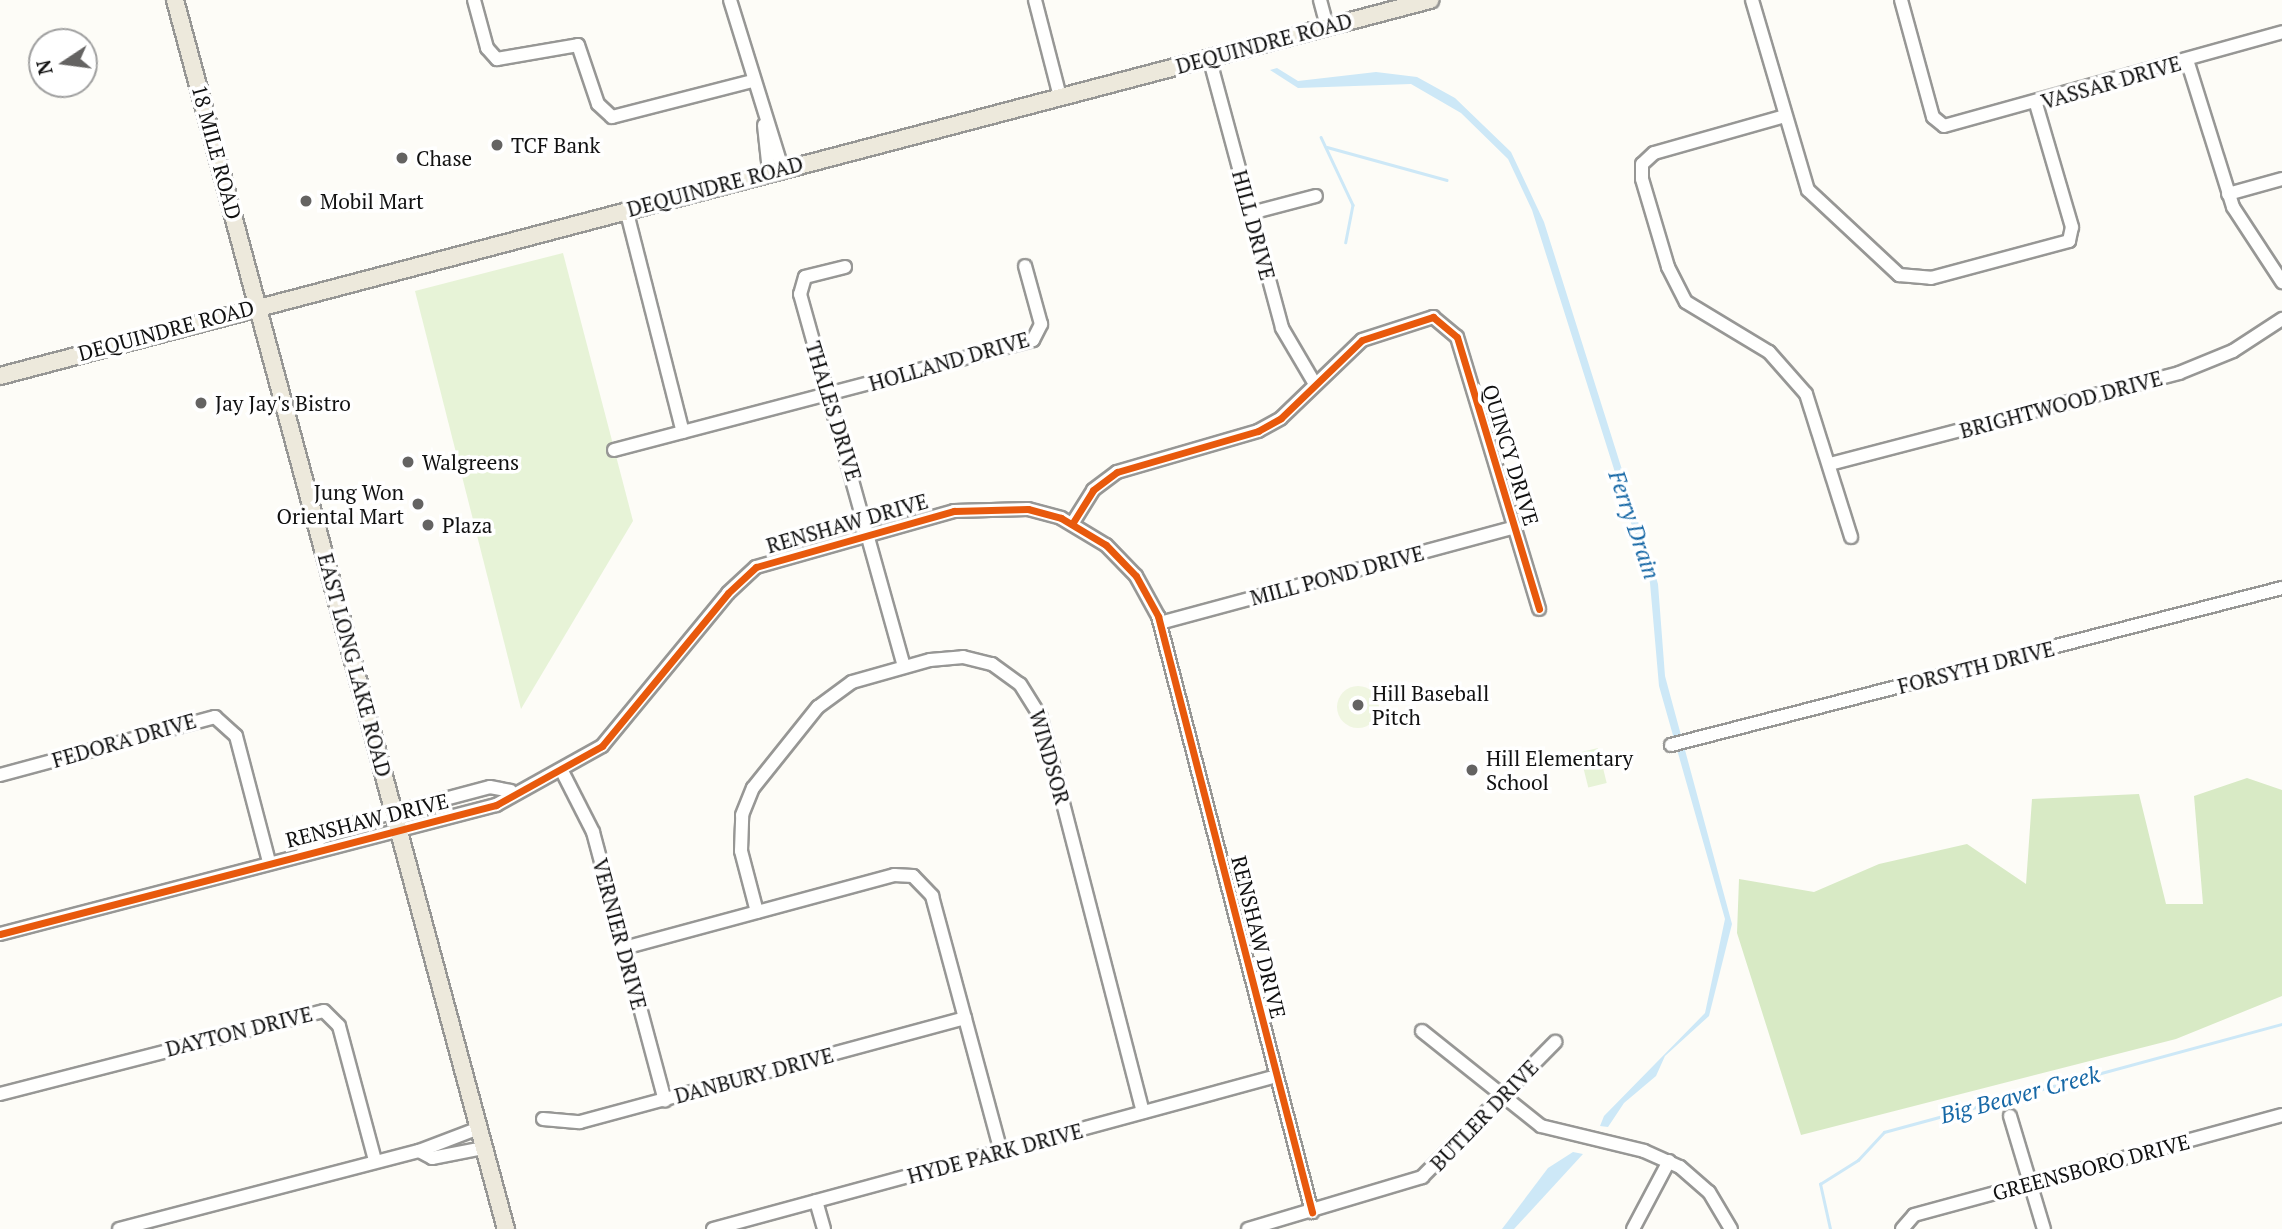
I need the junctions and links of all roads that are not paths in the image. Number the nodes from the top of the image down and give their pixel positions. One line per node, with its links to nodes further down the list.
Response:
1 (175, 0): 26 (main road, 18 MILE ROAD)
2 (474, 0): 13 (street)
3 (730, 0): 13 (street)
4 (1035, 0): 14 (street)
5 (1320, 0): 9 (street)
6 (1430, 0): 9 (main road, DEQUINDRE ROAD)
7 (1752, 0): 16 (street)
8 (1901, 0): 15 (street, VASSAR DRIVE)
9 (1327, 27): 11 (main road, DEQUINDRE ROAD)
10 (2282, 32): 12 (street, VASSAR DRIVE)
11 (1209, 57): 14 (main road, DEQUINDRE ROAD); 22 (street, HILL DRIVE)
12 (2187, 60): 15 (street, VASSAR DRIVE); 19 (street)
13 (752, 81): 17 (street)
14 (1060, 97): 17 (main road, DEQUINDRE ROAD)
15 (2036, 104): 16 (street)
16 (1785, 116): 33 (street)
17 (775, 170): 21 (main road, DEQUINDRE ROAD)
18 (2282, 179): 19 (street)
19 (2228, 194): 25 (street)
20 (1316, 196): 22 (street)
21 (626, 209): 26 (main road, DEQUINDRE ROAD); 31 (street)
22 (1251, 213): 29 (street, HILL DRIVE)
23 (1026, 266): 30 (street, HOLLAND DRIVE)
24 (845, 267): 30 (street, THALES DRIVE)
25 (2282, 282)
26 (259, 304): 28 (main road, DEQUINDRE ROAD); 46 (main road, EAST LONG LAKE ROAD)
27 (2282, 319): 33 (street, BRIGHTWOOD DRIVE)
28 (0, 376)
29 (1315, 384): 34 (street); 35 (street, QUINCY DRIVE)
30 (826, 395): 31 (street, HOLLAND DRIVE); 36 (street, THALES DRIVE)
31 (683, 432): 32 (street, HOLLAND DRIVE)
32 (614, 450)
33 (1830, 464): 37 (street)
34 (1072, 524): 36 (street, RENSHAW DRIVE); 40 (street, RENSHAW DRIVE)
35 (1515, 527): 39 (street, QUINCY DRIVE); 40 (street, MILL POND DRIVE)
36 (869, 533): 41 (street, THALES DRIVE); 43 (street, RENSHAW DRIVE)
37 (1851, 537)
38 (2282, 588): 42 (street, FORSYTH DRIVE)
39 (1539, 608)
40 (1160, 623): 56 (street, RENSHAW DRIVE)
41 (904, 667): 50 (street, WINDSOR); 60 (street, WINDSOR)
42 (1672, 745)
43 (563, 773): 45 (street, RENSHAW DRIVE); 52 (street, VERNIER DRIVE)
44 (0, 775): 49 (street, FEDORA DRIVE)
45 (511, 791): 46 (street, RENSHAW DRIVE); 47 (street, RENSHAW DRIVE)
46 (395, 813): 47 (main road, EAST LONG LAKE ROAD); 48 (street, RENSHAW DRIVE)
47 (400, 831): 48 (street, RENSHAW DRIVE); 64 (main road, EAST LONG LAKE ROAD)
48 (303, 852): 49 (street, RENSHAW DRIVE)
49 (269, 862): 51 (street, RENSHAW DRIVE)
50 (757, 912): 52 (street); 53 (street)
51 (0, 934)
52 (624, 948): 59 (street, VERNIER DRIVE)
53 (965, 1018): 59 (street, DANBURY DRIVE); 67 (street)
54 (1422, 1031): 58 (street)
55 (1555, 1042): 58 (street, BUTLER DRIVE)
56 (1277, 1076): 60 (street, HYDE PARK DRIVE); 72 (street, RENSHAW DRIVE)
57 (0, 1094): 68 (street, DAYTON DRIVE)
58 (1503, 1098): 69 (street); 72 (street, BUTLER DRIVE)
59 (665, 1100): 63 (street, DANBURY DRIVE)
60 (1143, 1112): 67 (street, HYDE PARK DRIVE)
61 (2282, 1115): 70 (street, GREENSBORO DRIVE)
62 (2010, 1116): 70 (street)
63 (543, 1119)
64 (479, 1128): 65 (main road, EAST LONG LAKE ROAD); 66 (street)
65 (484, 1148): 66 (street); 75 (main road, EAST LONG LAKE ROAD)
66 (419, 1151): 68 (street)
67 (1002, 1151): 71 (street, HYDE PARK DRIVE)
68 (375, 1160): 74 (street)
69 (1669, 1161): 79 (street); 80 (street)
70 (2030, 1184): 73 (street, GREENSBORO DRIVE); 81 (street)
71 (816, 1201): 76 (street, HYDE PARK DRIVE); 77 (street)
72 (1311, 1212): 78 (street, BUTLER DRIVE)
73 (1903, 1226)
74 (118, 1229)
75 (506, 1229)
76 (713, 1229)
77 (824, 1229)
78 (1248, 1229)
79 (1633, 1229)
80 (1731, 1229)
81 (2044, 1229)

